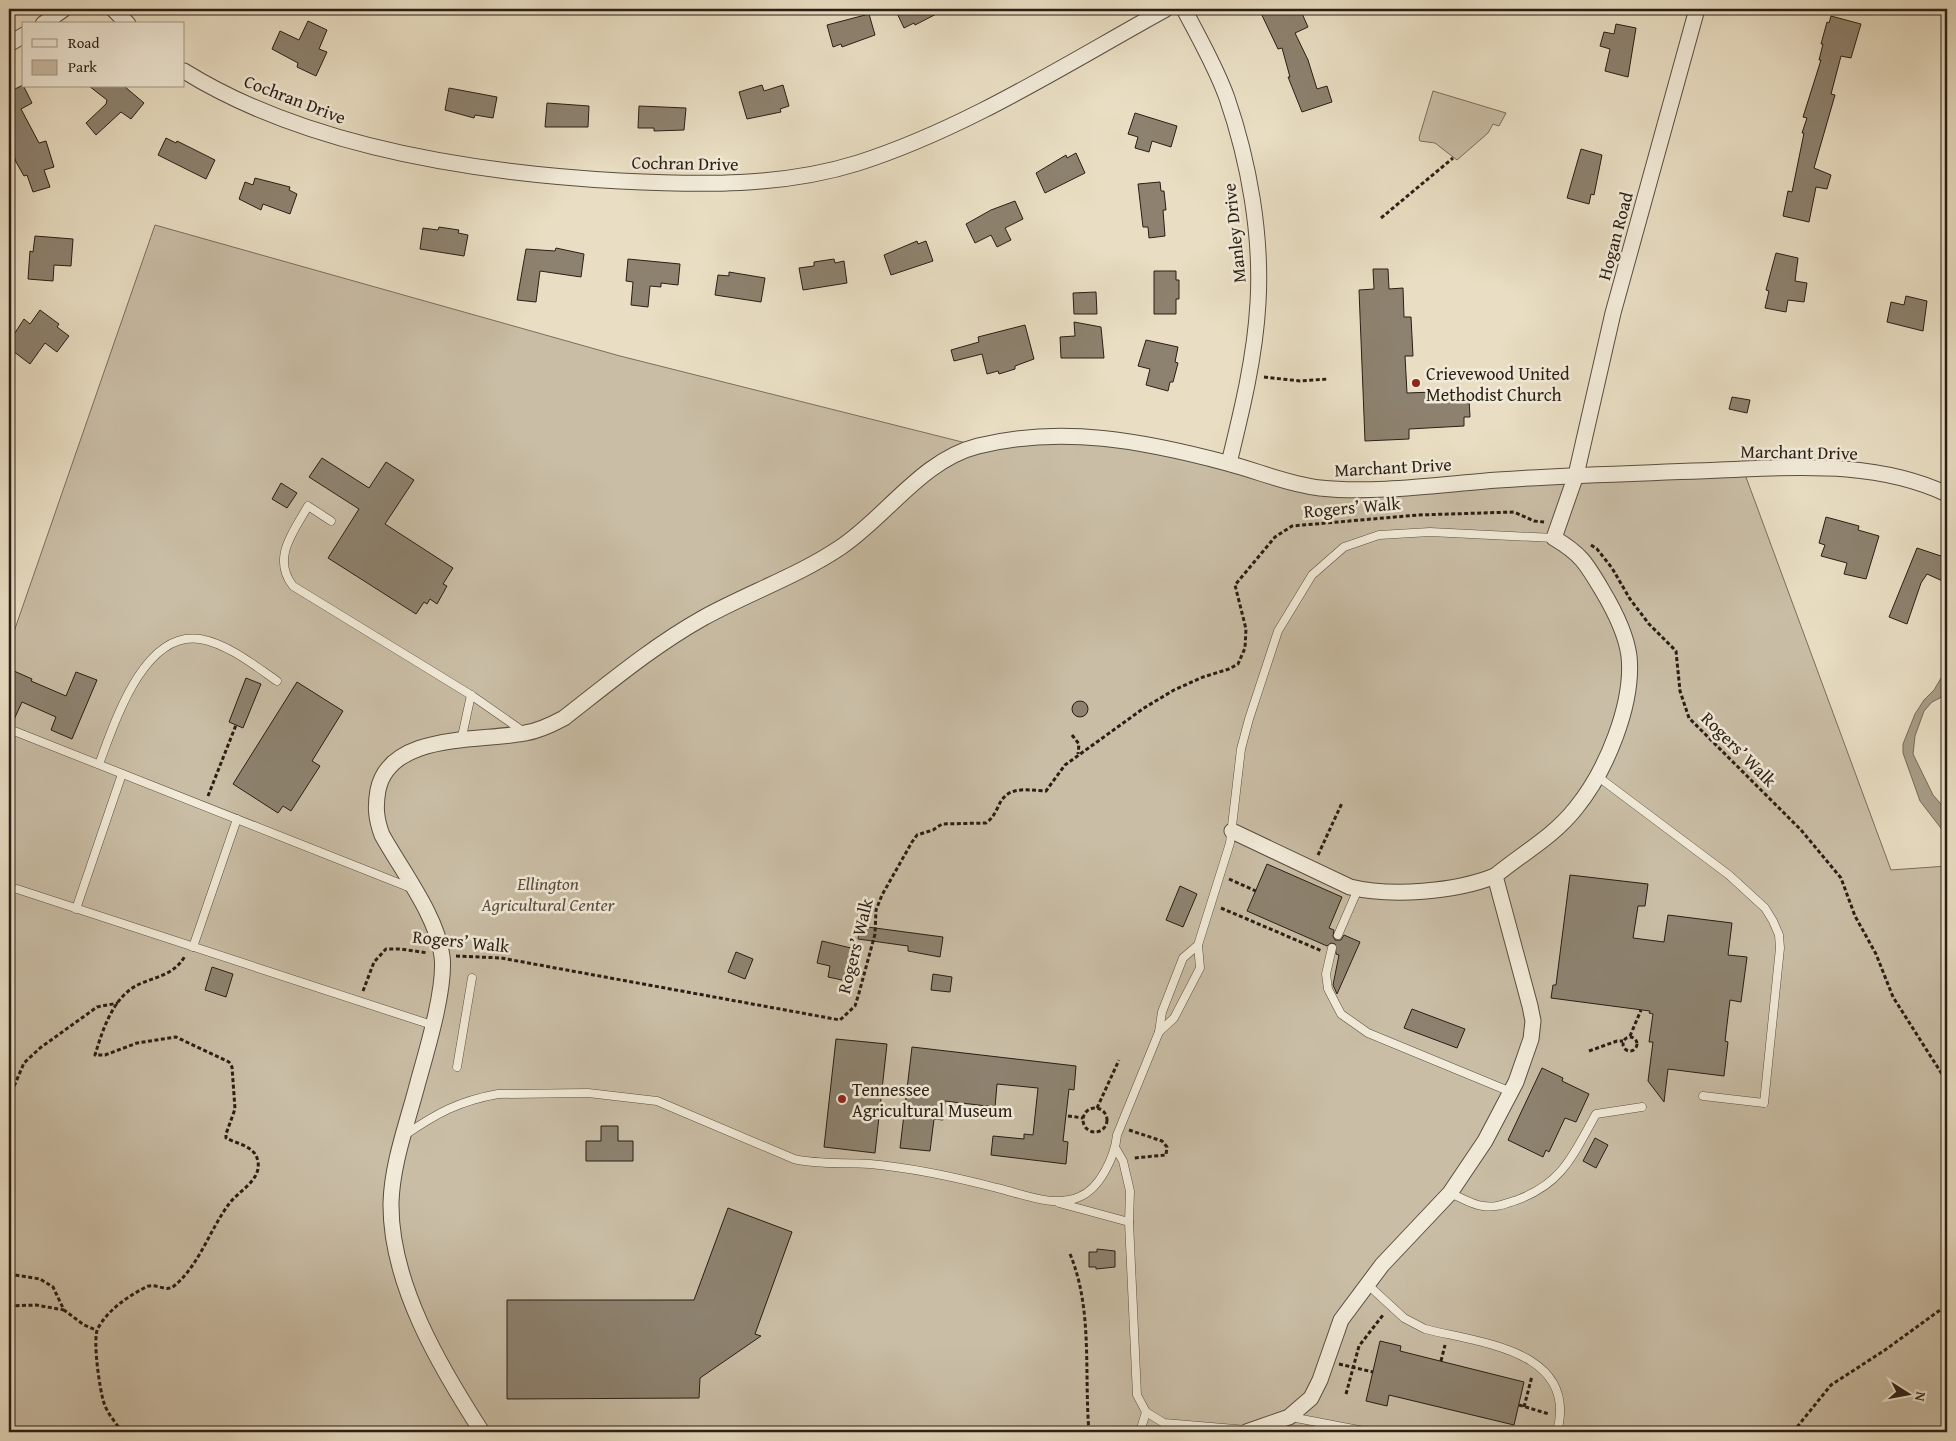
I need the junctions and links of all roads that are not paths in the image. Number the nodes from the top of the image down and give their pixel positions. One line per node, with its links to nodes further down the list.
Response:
1 (64, 9): 6 (street)
2 (113, 9): 7 (street)
3 (1166, 9): 10 (street, Cochran Drive)
4 (1184, 9): 11 (street, Manley Drive)
5 (1697, 9): 12 (street, Hogan Road)
6 (46, 22)
7 (126, 22)
8 (22, 36): 9 (street)
9 (9, 44)
10 (185, 72)
11 (1230, 463): 12 (street, Marchant Drive); 19 (street, Marchant Drive)
12 (1576, 475): 13 (street, Marchant Drive); 15 (street, Hogan Road)
13 (1947, 494)
14 (331, 521): 17 (lane)
15 (1554, 538): 23 (street); 25 (lane)
16 (277, 681): 21 (lane)
17 (471, 695): 19 (lane); 20 (lane)
18 (9, 729): 21 (lane)
19 (525, 733): 20 (street, Marchant Drive)
20 (461, 741): 28 (street, Marchant Drive)
21 (99, 764): 22 (lane)
22 (122, 774): 24 (lane); 30 (lane)
23 (1596, 776): 26 (street); 40 (lane)
24 (237, 819): 28 (lane); 33 (lane)
25 (1232, 831): 29 (street); 32 (lane)
26 (1495, 876): 29 (street); 39 (street)
27 (17, 889): 30 (lane)
28 (413, 889): 36 (street, Marchant Drive)
29 (1358, 889): 31 (lane)
30 (76, 909): 33 (lane)
31 (1338, 935)
32 (1198, 945): 37 (lane); 37 (lane)
33 (191, 948): 36 (lane)
34 (1331, 951): 39 (lane)
35 (472, 978): 38 (lane)
36 (432, 1025): 42 (street, Marchant Drive)
37 (1159, 1032): 43 (lane)
38 (457, 1067)
39 (1511, 1092): 44 (street)
40 (1703, 1096)
41 (1642, 1107): 44 (lane)
42 (403, 1136): 45 (lane); 51 (street, Marchant Drive)
43 (1116, 1149): 45 (lane); 46 (lane)
44 (1450, 1193): 47 (street)
45 (1052, 1202): 46 (lane)
46 (1129, 1222): 48 (lane)
47 (1367, 1284): 49 (street); 54 (lane)
48 (1146, 1412): 50 (lane); 52 (lane)
49 (1289, 1417): 50 (street); 53 (lane)
50 (1247, 1431)
51 (482, 1432)
52 (1140, 1432)
53 (1369, 1432)
54 (1558, 1432)

